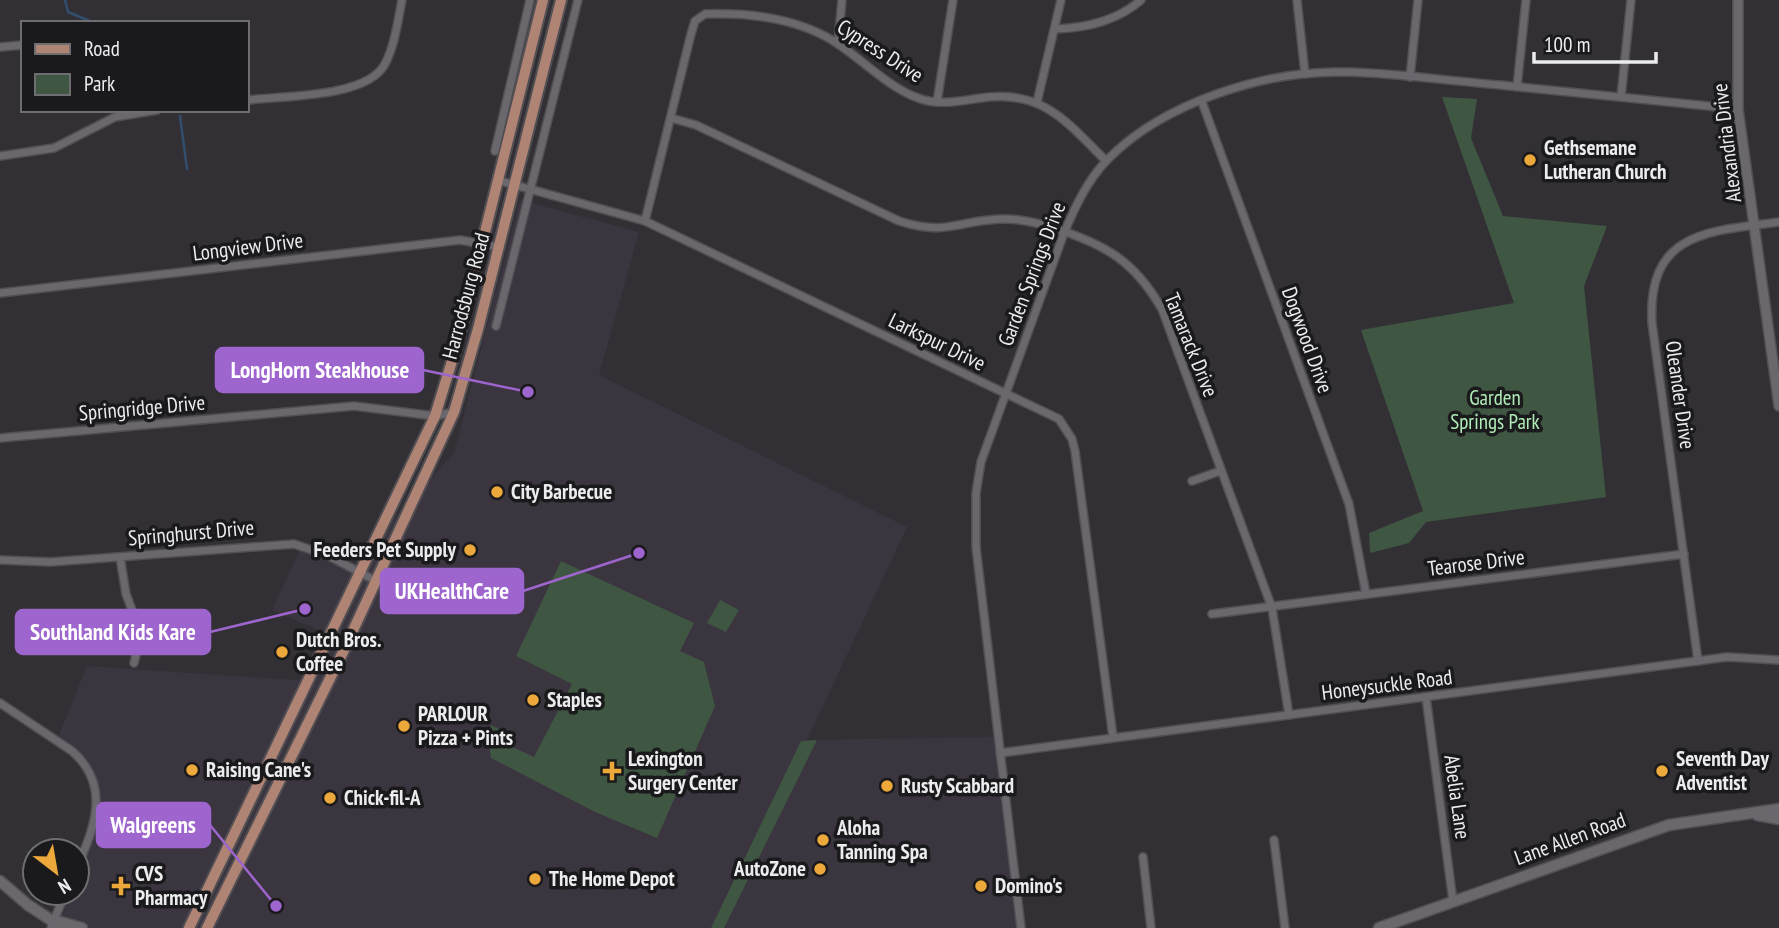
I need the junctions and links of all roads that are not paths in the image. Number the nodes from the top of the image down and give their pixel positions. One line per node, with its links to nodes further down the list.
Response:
1 (402, 0): 23 (street)
2 (530, 0): 30 (street)
3 (543, 0): 33 (main road, Harrodsburg Road)
4 (561, 0): 34 (main road, Harrodsburg Road)
5 (578, 0): 35 (street)
6 (842, 0): 16 (street)
7 (953, 0): 24 (street)
8 (1061, 0): 15 (street)
9 (1141, 0): 15 (street)
10 (1297, 0): 19 (street)
11 (1418, 0): 20 (street)
12 (1526, 0): 21 (street)
13 (1631, 0): 22 (street)
14 (1738, 0): 27 (street, Alexandria Drive)
15 (1055, 29): 25 (street)
16 (838, 44): 24 (street, Cypress Drive); 29 (street, Cypress Drive)
17 (21, 45): 18 (street)
18 (0, 47)
19 (1305, 74): 20 (street, Garden Springs Drive); 26 (street, Garden Springs Drive)
20 (1410, 77): 21 (street, Garden Springs Drive)
21 (1517, 87): 22 (street, Garden Springs Drive)
22 (1621, 97): 27 (street, Garden Springs Drive)
23 (248, 100)
24 (937, 102): 25 (street, Cypress Drive)
25 (1037, 102): 32 (street, Cypress Drive)
26 (1202, 102): 32 (street, Garden Springs Drive); 58 (street, Dogwood Drive)
27 (1738, 108): 38 (street, Alexandria Drive)
28 (145, 112): 31 (street)
29 (671, 118): 36 (street, Cypress Drive); 39 (street, Tamarack Drive)
30 (495, 151)
31 (0, 156)
32 (1106, 161): 39 (street, Garden Springs Drive)
33 (497, 180): 34 (street, Larkspur Drive); 40 (main road, Harrodsburg Road)
34 (515, 184): 35 (street, Larkspur Drive); 41 (main road, Harrodsburg Road)
35 (530, 188): 36 (street, Larkspur Drive); 43 (street)
36 (645, 221): 46 (street, Larkspur Drive)
37 (1779, 222): 38 (street, Oleander Drive)
38 (1755, 225): 45 (street, Alexandria Drive); 53 (street, Oleander Drive)
39 (1064, 233): 46 (street, Garden Springs Drive); 51 (street, Tamarack Drive)
40 (481, 243): 41 (street, Longview Drive); 42 (street, Longview Drive); 49 (main road, Harrodsburg Road)
41 (499, 247): 48 (main road, Harrodsburg Road)
42 (0, 293)
43 (496, 326)
44 (1779, 331): 45 (street)
45 (1769, 333): 47 (street, Alexandria Drive)
46 (1006, 394): 67 (street, Larkspur Drive); 68 (street, Garden Springs Drive)
47 (1779, 406)
48 (454, 412): 49 (street, Springridge Drive); 57 (main road, Harrodsburg Road)
49 (435, 416): 50 (street, Springridge Drive); 56 (main road, Harrodsburg Road)
50 (0, 438)
51 (1220, 471): 52 (street); 59 (street, Tamarack Drive)
52 (1192, 481)
53 (1684, 554): 58 (street, Tearose Drive); 62 (street, Oleander Drive)
54 (120, 556): 55 (street, Springhurst Drive); 56 (street, Springhurst Drive); 63 (street)
55 (0, 559)
56 (360, 573): 57 (street, Springhurst Drive); 81 (main road, Harrodsburg Road)
57 (376, 581): 82 (main road, Harrodsburg Road)
58 (1366, 594): 59 (street, Tearose Drive)
59 (1272, 608): 60 (street, Tearose Drive); 66 (street, Tamarack Drive)
60 (1212, 614)
61 (1779, 660): 62 (street, Honeysuckle Road)
62 (1698, 661): 64 (street, Honeysuckle Road)
63 (134, 663)
64 (1426, 697): 66 (street, Honeysuckle Road); 76 (street, Abelia Lane)
65 (0, 703): 72 (street)
66 (1289, 715): 67 (street, Honeysuckle Road)
67 (1113, 737): 68 (street, Honeysuckle Road)
68 (1000, 753): 83 (street, Garden Springs Drive)
69 (1779, 808): 70 (main road, Lane Allen Road)
70 (1747, 812): 71 (main road); 76 (main road, Lane Allen Road)
71 (1779, 819)
72 (88, 837)
73 (1274, 841): 85 (street)
74 (1143, 857): 84 (street)
75 (0, 881): 78 (main road)
76 (1454, 901): 86 (main road, Lane Allen Road)
77 (59, 907): 78 (street)
78 (52, 924): 79 (main road); 80 (main road)
79 (63, 928)
80 (82, 928)
81 (190, 928)
82 (207, 928)
83 (1021, 928)
84 (1152, 928)
85 (1285, 928)
86 (1379, 928)

